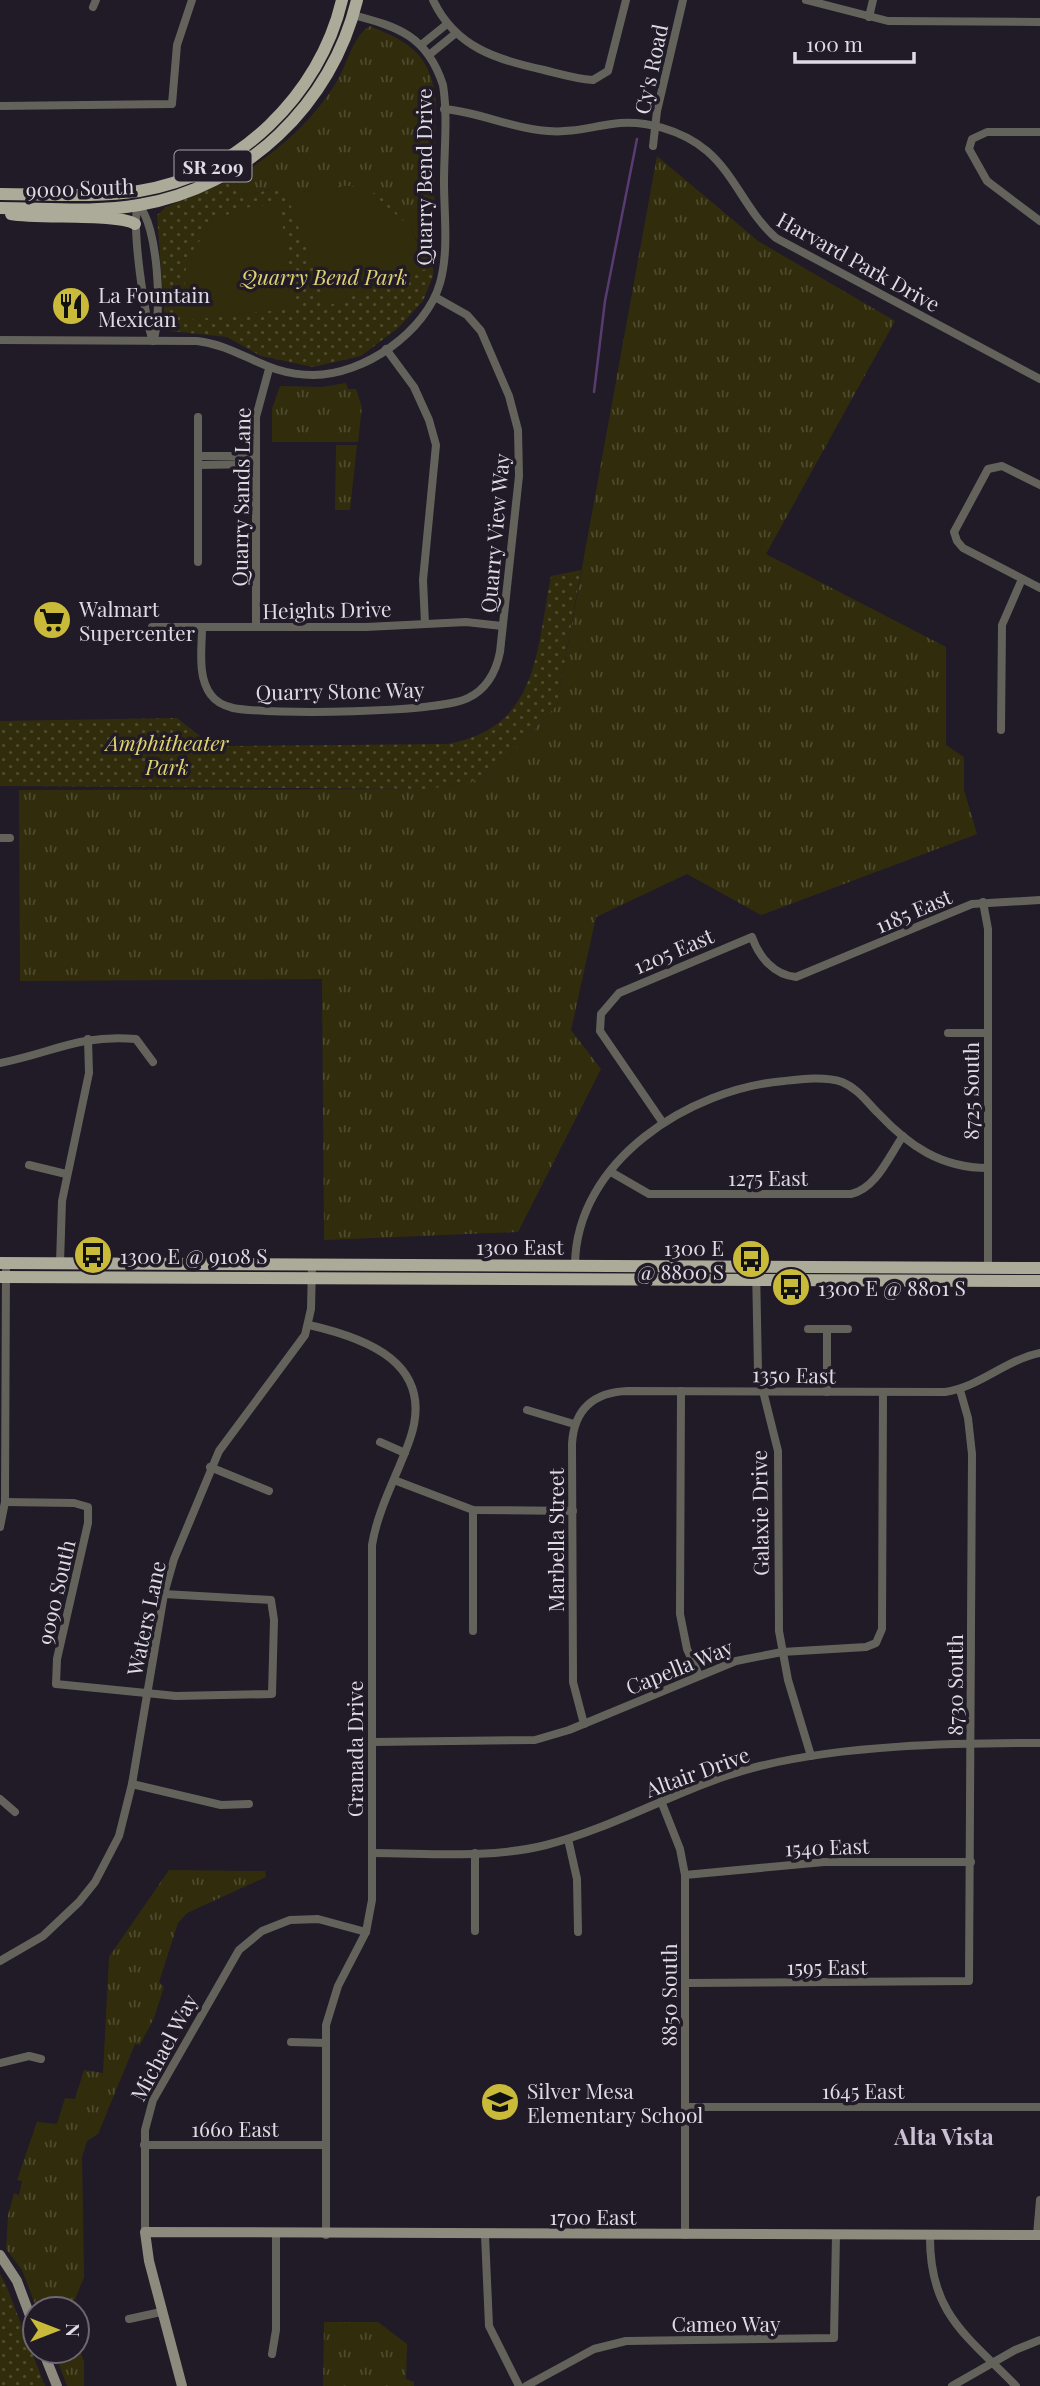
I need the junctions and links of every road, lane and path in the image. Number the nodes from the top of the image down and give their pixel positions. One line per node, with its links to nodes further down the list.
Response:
1 (192, 0): 16 (street)
2 (342, 0): 21 (main road, 9000 South / SR 209)
3 (357, 0): 9 (main road, 9000 South / SR 209)
4 (433, 0): 12 (street)
5 (626, 0): 13 (street)
6 (683, 0): 18 (street, Cy's Road)
7 (806, 0): 10 (street)
8 (873, 0): 10 (street)
9 (353, 15): 14 (street, Quarry Bend Drive); 23 (main road, 9000 South / SR 209)
10 (869, 17): 11 (street)
11 (1040, 22)
12 (447, 24): 13 (street); 14 (street)
13 (456, 33): 15 (street)
14 (421, 46): 15 (street, Quarry Bend Drive)
15 (429, 55): 17 (street, Quarry Bend Drive)
16 (0, 106)
17 (444, 108): 18 (street, Harvard Park Drive); 27 (street, Quarry Bend Drive)
18 (655, 127): 20 (street, Cy's Road); 32 (street, Harvard Park Drive)
19 (1040, 132): 25 (street)
20 (653, 146)
21 (222, 161): 22 (main road, 9000 South / SR 209); 23 (main road)
22 (5, 194): 23 (main road)
23 (138, 205): 24 (main road, 9000 South / SR 209); 26 (street); 29 (street)
24 (0, 210): 26 (main road)
25 (1040, 220)
26 (135, 224): 29 (street)
27 (435, 297): 30 (street, Quarry Bend Drive); 41 (street, Quarry View Way)
28 (0, 340): 29 (street, Quarry Bend Drive)
29 (153, 341): 31 (street, Quarry Bend Drive)
30 (386, 349): 31 (street, Quarry Bend Drive); 40 (street)
31 (270, 369): 34 (street, Quarry Sands Lane)
32 (1040, 379)
33 (198, 417): 35 (street)
34 (256, 460): 35 (street); 44 (street, Quarry Sands Lane)
35 (198, 461): 37 (street)
36 (1040, 485): 38 (street)
37 (198, 562)
38 (1022, 579): 39 (street); 46 (street)
39 (1040, 588)
40 (425, 624): 41 (street, Heights Drive); 44 (street, Heights Drive)
41 (502, 626): 45 (street, Quarry View Way)
42 (152, 627): 43 (street, Heights Drive)
43 (202, 627): 44 (street, Heights Drive); 45 (street, Quarry Stone Way)
44 (256, 627)
45 (492, 676)
46 (1001, 730)
47 (0, 838): 48 (street)
48 (10, 838)
49 (1040, 900): 50 (street, 1185 East)
50 (983, 902): 51 (street, 1185 East); 53 (street, 8725 South)
51 (752, 937): 57 (street, 1205 East)
52 (948, 1033): 53 (street)
53 (988, 1033): 60 (street, 8725 South)
54 (88, 1038): 55 (street); 56 (street); 62 (street)
55 (152, 1062)
56 (0, 1063)
57 (663, 1124): 58 (street); 61 (street)
58 (903, 1136): 60 (street); 61 (street, 1275 East)
59 (29, 1165): 62 (street)
60 (988, 1168): 69 (street, 8725 South)
61 (611, 1172): 66 (street)
62 (66, 1174): 64 (street)
63 (3, 1263): 64 (main road, 1300 East); 70 (street)
64 (60, 1263): 65 (main road, 1300 East)
65 (312, 1265): 66 (main road, 1300 East); 71 (street, Waters Lane)
66 (575, 1265): 68 (main road, 1300 East)
67 (1040, 1268): 69 (main road, 1300 East)
68 (756, 1273): 69 (main road, 1300 East); 71 (main road, 1300 East); 80 (street, Galaxie Drive)
69 (988, 1275): 72 (main road, 1300 East)
70 (3, 1277): 71 (main road, 1300 East); 86 (street)
71 (312, 1278): 73 (street, Waters Lane)
72 (1040, 1282)
73 (309, 1325): 87 (street, Granada Drive); 88 (street, Waters Lane)
74 (808, 1329): 75 (street)
75 (827, 1329): 76 (street); 81 (street)
76 (848, 1329)
77 (1040, 1353): 78 (street)
78 (960, 1390): 82 (street, 1350 East); 103 (street, 8730 South)
79 (681, 1391): 80 (street, 1350 East); 84 (street, 1350 East); 98 (street)
80 (762, 1391): 81 (street, 1350 East); 97 (street, Galaxie Drive)
81 (827, 1392): 82 (street, 1350 East)
82 (883, 1392): 97 (street, Capella Way)
83 (527, 1410): 84 (street)
84 (574, 1424): 93 (street, Marbella Street)
85 (380, 1443): 87 (street)
86 (3, 1447): 91 (street)
87 (405, 1453): 89 (street, Granada Drive)
88 (210, 1467): 90 (street); 95 (street, Waters Lane)
89 (394, 1480): 92 (street); 101 (street, Granada Drive)
90 (269, 1491)
91 (5, 1502): 94 (street); 99 (street, 9090 South)
92 (473, 1510): 93 (street); 96 (street)
93 (573, 1511): 100 (street, Marbella Street)
94 (0, 1527)
95 (164, 1594): 99 (street, Waters Lane); 99 (street)
96 (473, 1631)
97 (782, 1652): 98 (street, Capella Way); 104 (street, Galaxie Drive)
98 (699, 1675): 100 (street, Capella Way)
99 (148, 1692): 105 (street, Waters Lane)
100 (584, 1724): 101 (street, Capella Way)
101 (372, 1742): 111 (street, Granada Drive)
102 (1040, 1743): 103 (street, Altair Drive)
103 (971, 1744): 104 (street, Altair Drive); 113 (street, 8730 South)
104 (811, 1756): 107 (street, Altair Drive)
105 (132, 1784): 108 (street); 118 (street, Waters Lane)
106 (0, 1799): 109 (street)
107 (661, 1801): 110 (street, Altair Drive); 114 (street, 8850 South)
108 (249, 1804)
109 (15, 1812)
110 (568, 1839): 112 (street, Altair Drive); 117 (street)
111 (372, 1853): 112 (street, Altair Drive); 116 (street, Granada Drive)
112 (475, 1853): 115 (street)
113 (971, 1862): 114 (street, 1540 East); 119 (street, 8730 South)
114 (685, 1875): 120 (street, 8850 South)
115 (475, 1931)
116 (366, 1932): 122 (street, Granada Drive); 127 (street, Michael Way)
117 (578, 1932)
118 (0, 1961)
119 (969, 1982): 120 (street, 1595 East)
120 (685, 1983): 125 (street, 8850 South)
121 (291, 2042): 122 (street)
122 (326, 2043): 128 (street, Granada Drive)
123 (41, 2059): 124 (street)
124 (0, 2063)
125 (686, 2107): 126 (street, 1645 East); 134 (street, 8850 South)
126 (1040, 2107)
127 (144, 2145): 128 (street, 1660 East); 130 (street, Michael Way)
128 (326, 2145): 132 (street, Granada Drive)
129 (1040, 2200): 137 (street)
130 (145, 2232): 131 (street, 1700 East); 140 (street, Michael Way)
131 (276, 2235): 132 (street, 1700 East); 143 (street)
132 (326, 2235): 133 (street, 1700 East)
133 (485, 2235): 134 (street, 1700 East); 148 (street)
134 (685, 2235): 135 (street, 1700 East)
135 (836, 2235): 136 (street, 1700 East); 149 (street, Cameo Way)
136 (930, 2235): 137 (street, 1700 East); 144 (street)
137 (1039, 2235)
138 (0, 2255): 139 (street)
139 (22, 2295)
140 (161, 2312): 141 (street); 147 (street, Michael Way)
141 (129, 2319)
142 (1040, 2340): 144 (street)
143 (272, 2354)
144 (993, 2362): 150 (street); 151 (street)
145 (49, 2365): 146 (street)
146 (57, 2386)
147 (181, 2386)
148 (519, 2386)
149 (526, 2386)
150 (952, 2386)
151 (1016, 2386)

